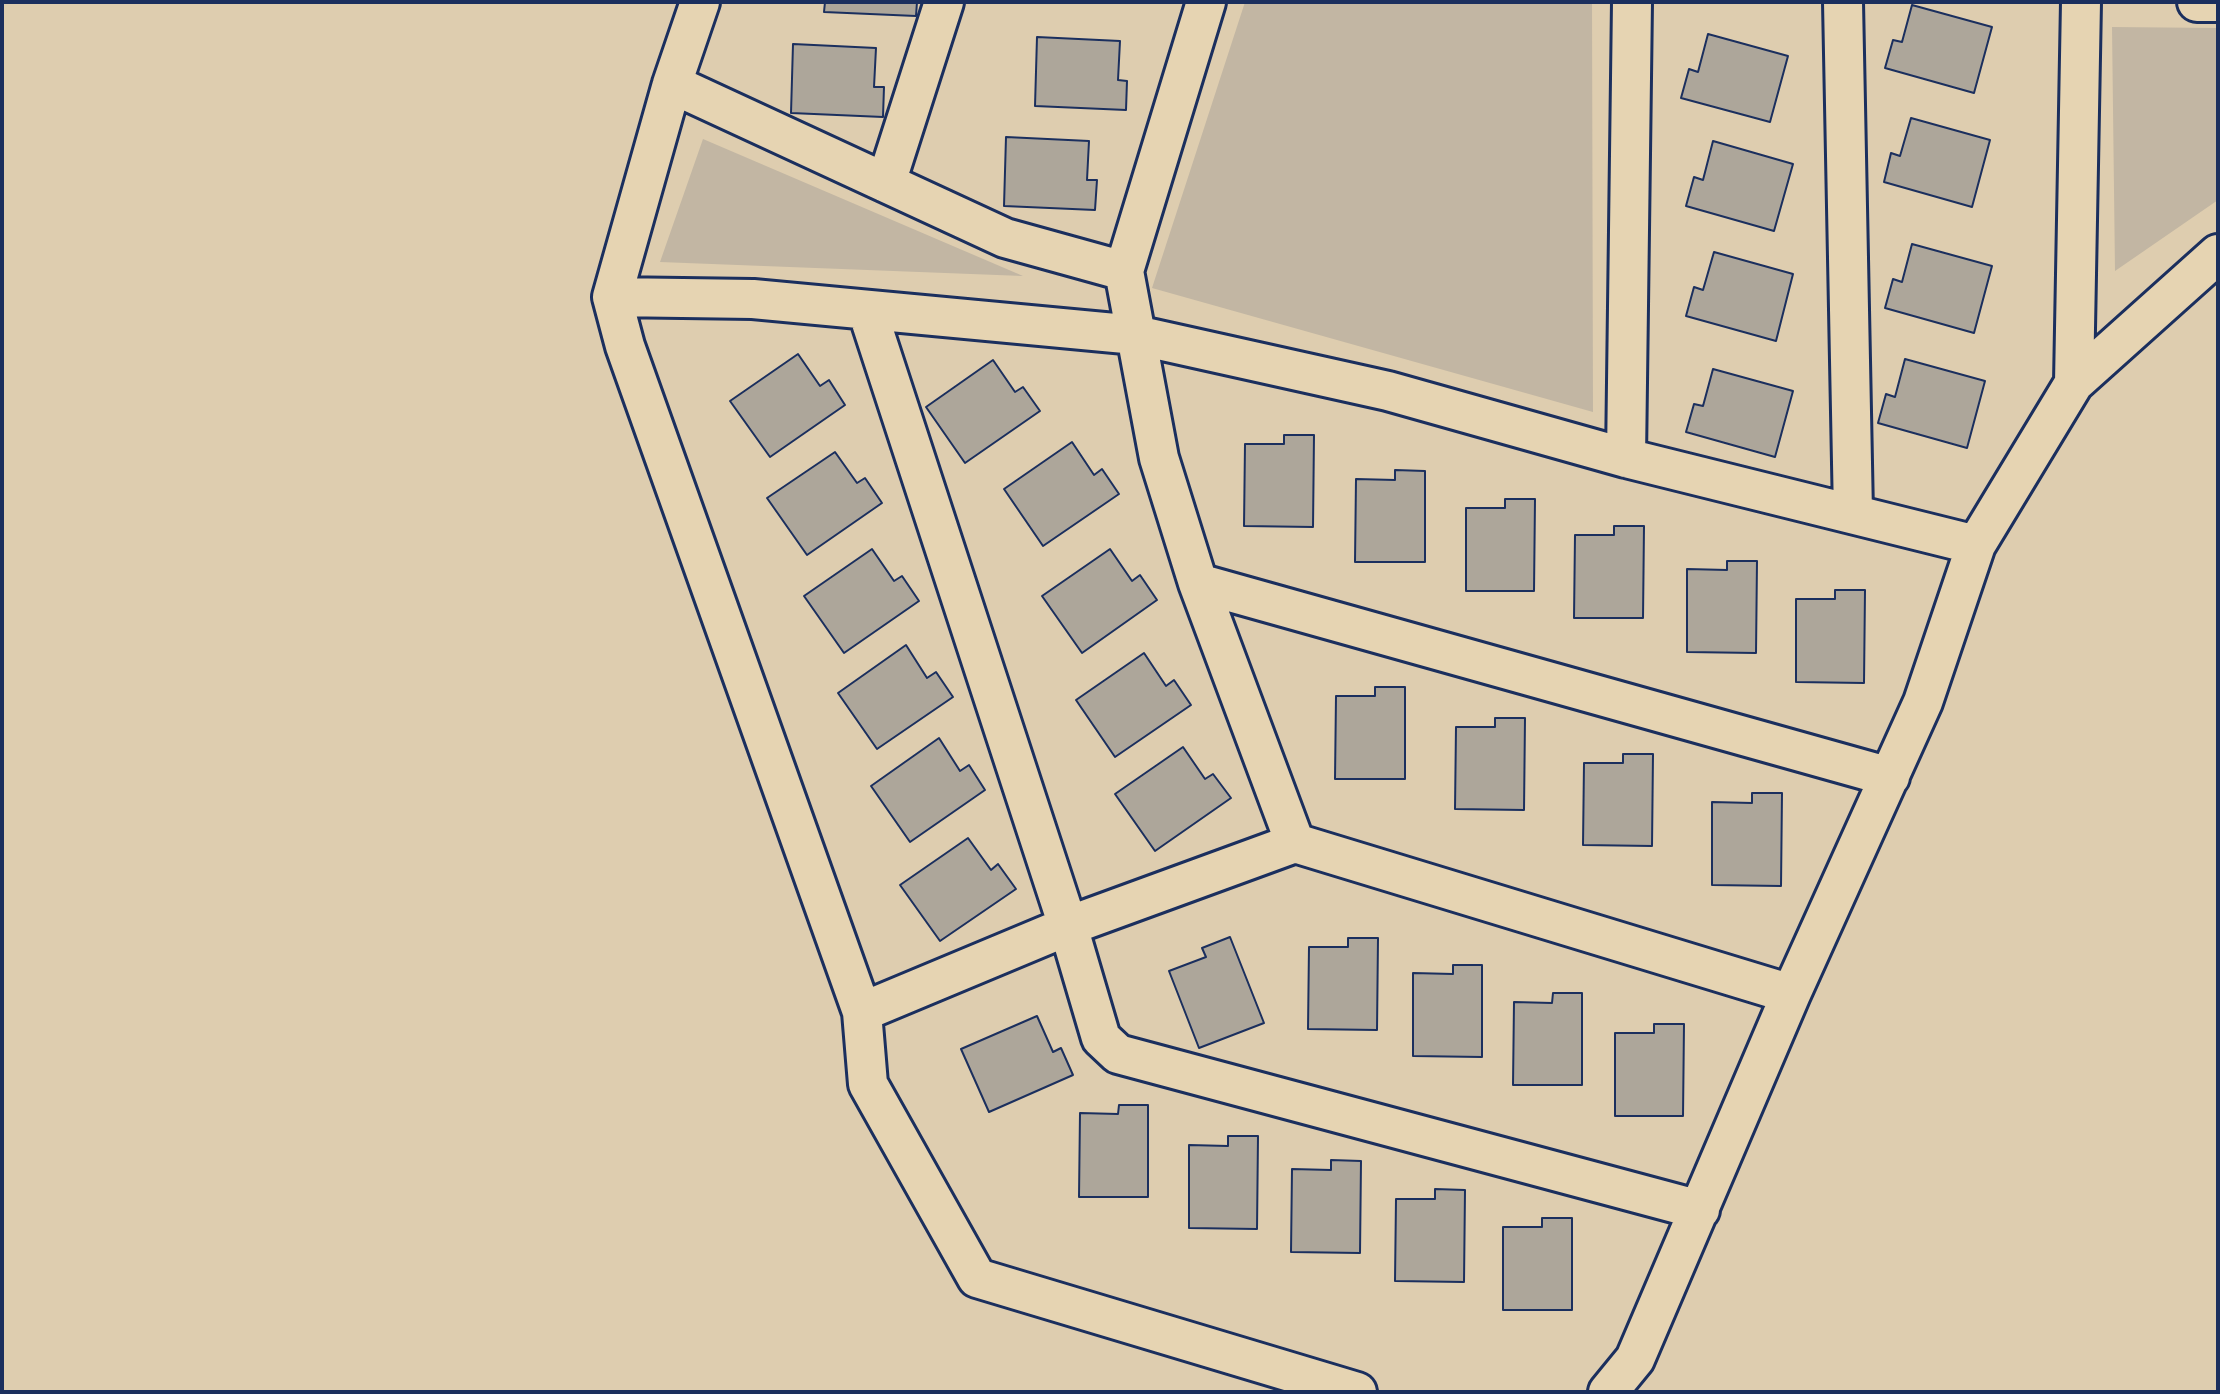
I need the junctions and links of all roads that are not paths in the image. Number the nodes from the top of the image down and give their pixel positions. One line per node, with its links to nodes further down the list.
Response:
1 (700, 2): 9 (street)
2 (944, 2): 10 (street)
3 (1206, 2): 12 (street)
4 (1632, 2): 17 (street)
5 (1843, 2): 18 (street)
6 (2081, 2): 16 (street)
7 (2197, 2): 8 (street)
8 (2218, 2)
9 (672, 84): 10 (street); 13 (street)
10 (886, 183): 12 (street)
11 (2218, 254): 16 (street)
12 (1124, 271): 15 (street)
13 (612, 297): 14 (street); 25 (street)
14 (867, 310): 15 (street); 23 (street)
15 (1136, 335): 17 (street); 20 (street)
16 (2074, 383): 19 (street)
17 (1626, 458): 18 (street)
18 (1853, 514): 19 (street)
19 (1976, 545): 21 (street)
20 (1198, 583): 21 (street); 22 (street)
21 (1890, 777): 24 (street)
22 (1295, 843): 23 (street); 24 (street)
23 (1068, 926): 25 (street); 26 (street)
24 (1791, 994): 26 (street)
25 (862, 1012): 27 (street)
26 (1700, 1210): 28 (street)
27 (1357, 1392)
28 (1608, 1392)

